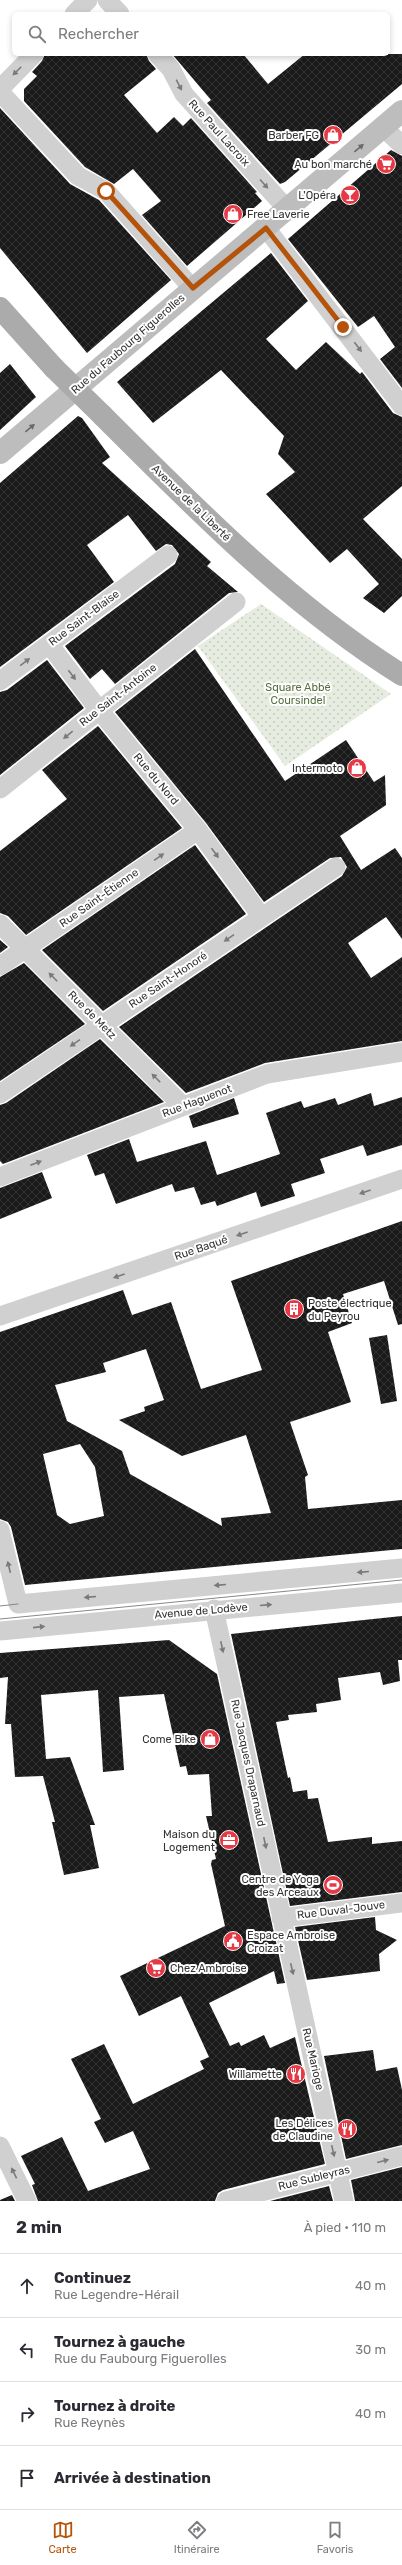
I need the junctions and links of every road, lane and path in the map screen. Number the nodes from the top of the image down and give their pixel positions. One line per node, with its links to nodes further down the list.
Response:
1 (88, 0): 3 (street)
2 (107, 0): 4 (street)
3 (76, 12)
4 (118, 12)
5 (32, 56): 7 (street, one-way to 7)
6 (159, 56): 12 (street, Rue Paul Lacroix, one-way to 12)
7 (0, 88)
8 (0, 92): 14 (street)
9 (402, 111): 10 (street, Rue du Faubourg Figuerolles)
10 (383, 127): 11 (street); 12 (street, Rue du Faubourg Figuerolles, one-way to 10)
11 (402, 145)
12 (287, 209): 13 (street, Rue du Faubourg Figuerolles)
13 (266, 228): 14 (street, Rue du Faubourg Figuerolles); 16 (street, one-way to 16)
14 (193, 288): 17 (street, Rue du Faubourg Figuerolles, one-way to 14)
15 (0, 308): 21 (main road, Avenue de la Liberté, bridge)
16 (402, 406)
17 (0, 453)
18 (168, 555): 20 (street, Rue Saint-Blaise)
19 (236, 602): 23 (street, Rue Saint-Antoine)
20 (49, 644): 22 (street, Rue Saint-Blaise, one-way to 20); 23 (street, Rue du Nord, one-way to 23)
21 (398, 673)
22 (0, 681)
23 (99, 710): 24 (street, Rue Saint-Antoine, one-way to 24); 25 (street, Rue du Nord)
24 (0, 789)
25 (198, 830): 27 (street, Rue du Nord, one-way to 27); 29 (street, Rue Saint-Étienne, one-way to 25)
26 (336, 867): 27 (street, Rue Saint-Honoré)
27 (261, 916): 31 (street, Rue Saint-Honoré, one-way to 31)
28 (0, 924): 29 (street, Rue de Metz)
29 (26, 949): 30 (street, Rue Saint-Étienne); 31 (street, Rue de Metz, one-way to 29)
30 (0, 966)
31 (101, 1025): 33 (street, Rue Saint-Honoré, one-way to 33); 34 (street, Rue de Metz, one-way to 31)
32 (402, 1052): 34 (street, Rue Haguenot)
33 (0, 1094)
34 (183, 1106): 35 (street, Rue Haguenot, one-way to 34)
35 (0, 1177)
36 (402, 1179): 37 (street, Rue Baqué, one-way to 37)
37 (0, 1316)
38 (0, 1530): 39 (street, one-way to 38)
39 (402, 1568)
40 (402, 1593): 41 (street, Avenue de Lodève, one-way to 40)
41 (214, 1609): 42 (street, Avenue de Lodève, one-way to 41); 44 (street, Rue Jacques Draparnaud, one-way to 44)
42 (0, 1631)
43 (402, 1903): 44 (street, Rue Duval-Jouve)
44 (281, 1918): 47 (street, Rue Marioge, one-way to 47)
45 (0, 2146): 48 (street, one-way to 45)
46 (402, 2156): 47 (street, Rue Subleyras, one-way to 46)
47 (338, 2172): 49 (street, Rue Subleyras); 50 (street, Rue Marioge)
48 (27, 2201)
49 (226, 2201)
50 (344, 2201)

